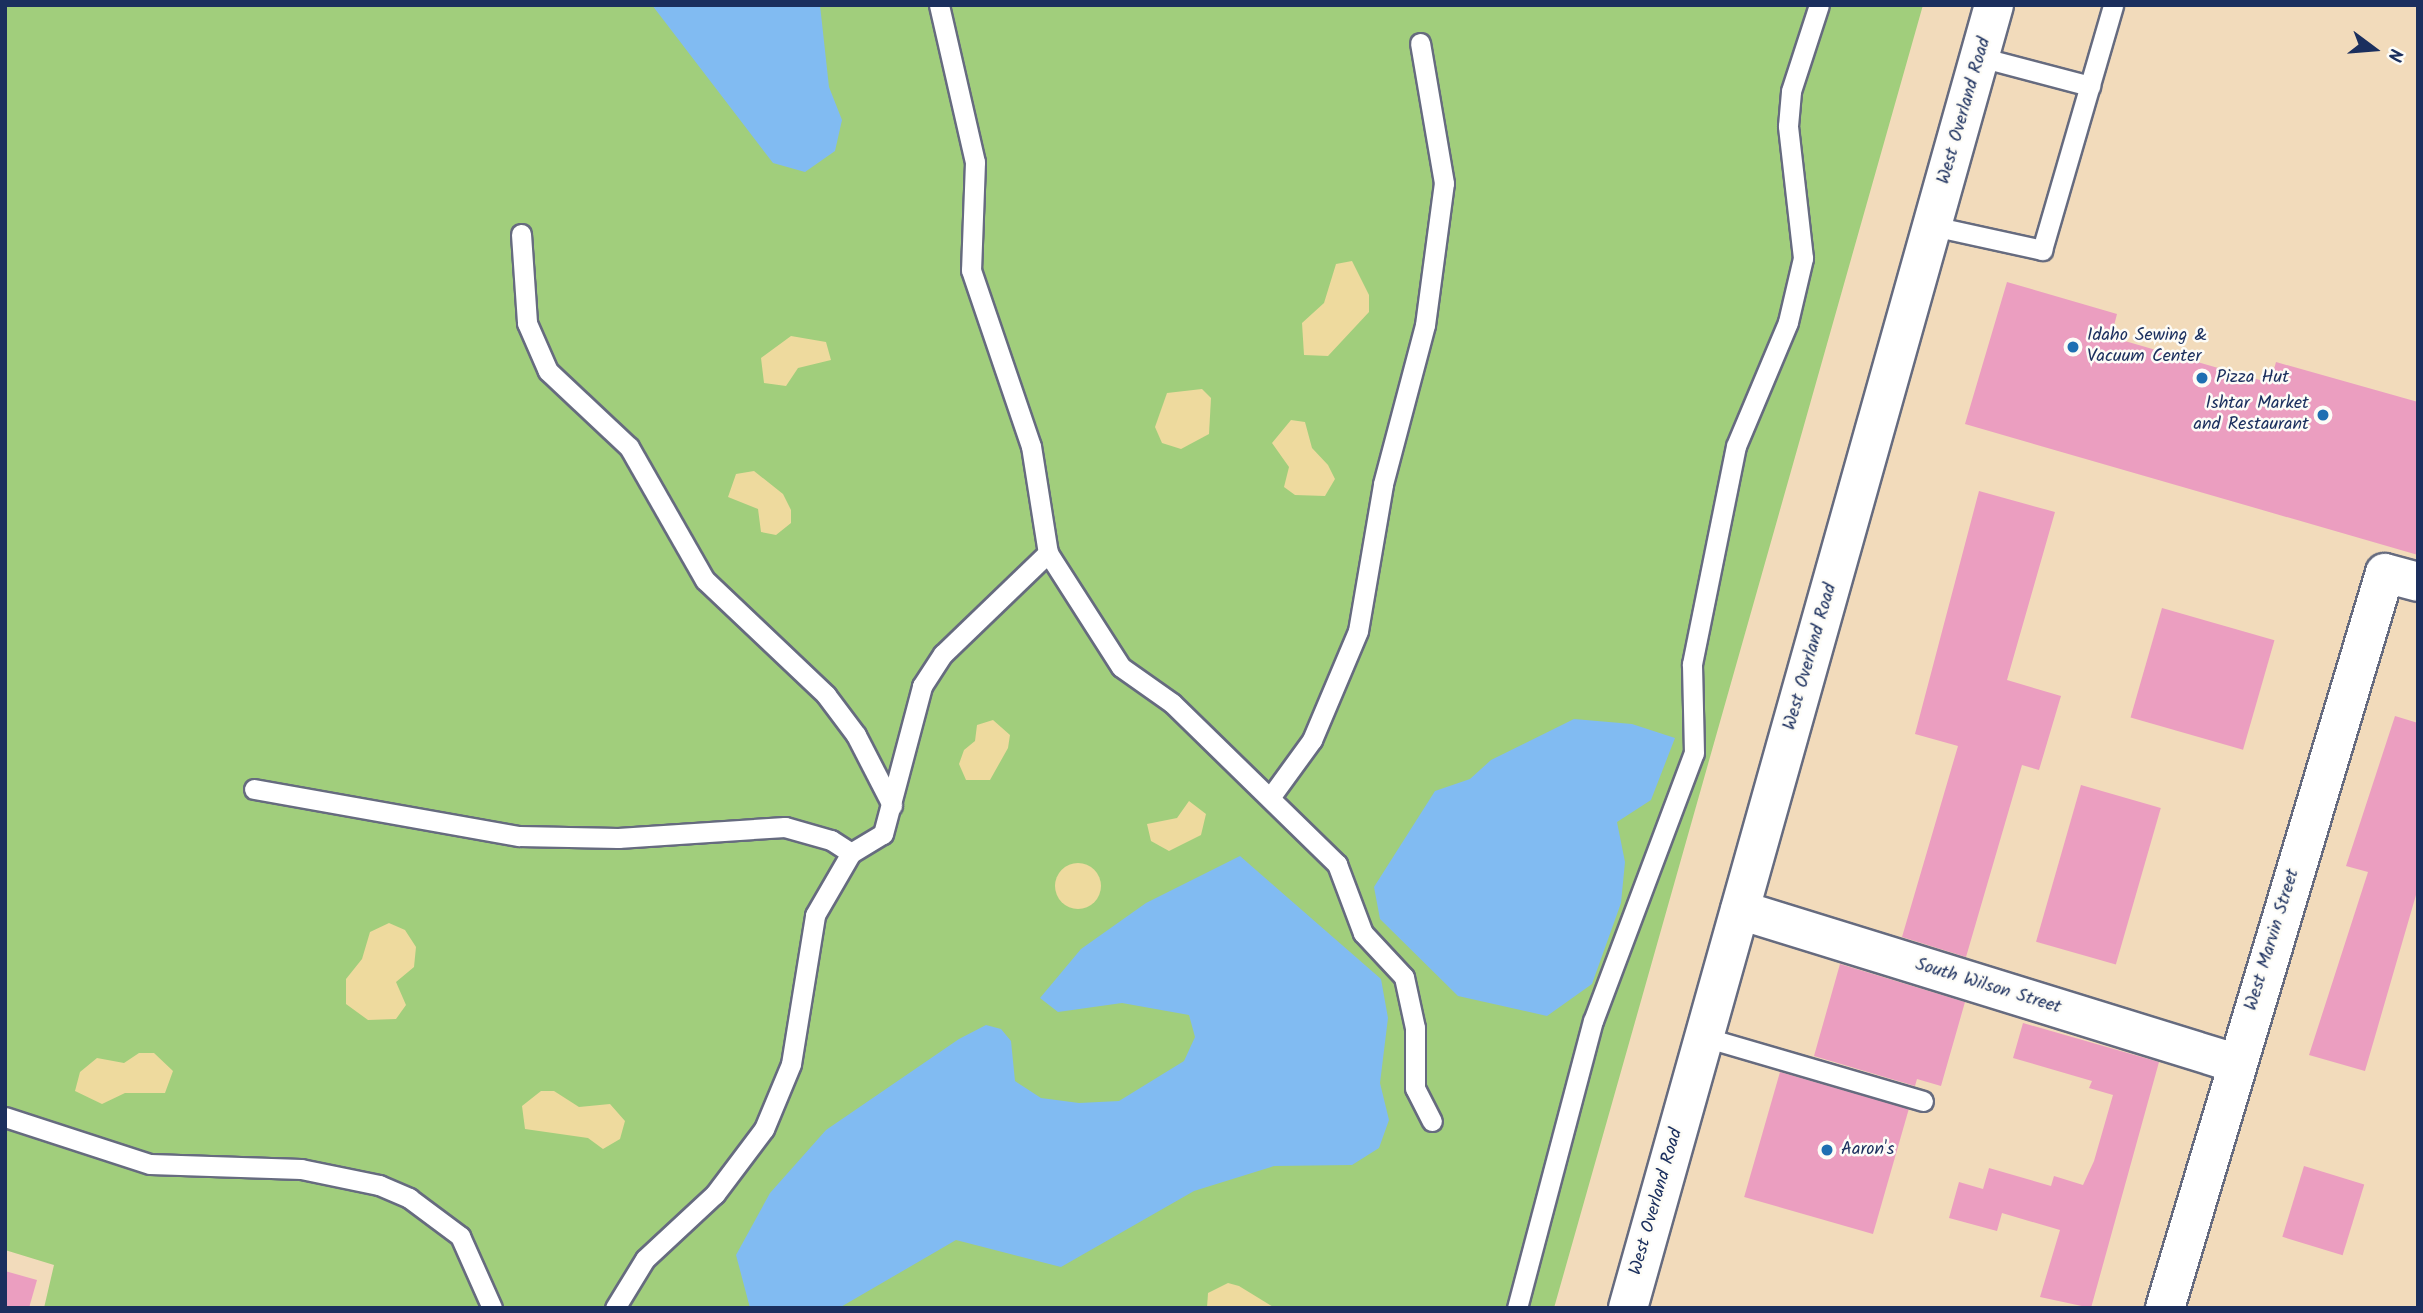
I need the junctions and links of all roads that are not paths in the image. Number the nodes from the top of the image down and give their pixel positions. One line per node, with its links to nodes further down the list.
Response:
1 (939, 5): 10 (lane)
2 (1819, 5): 24 (lane)
3 (1994, 5): 6 (main road, West Overland Road)
4 (2113, 5): 7 (lane)
5 (1420, 43): 13 (lane)
6 (1980, 57): 7 (lane); 8 (main road, West Overland Road)
7 (2090, 86): 8 (lane)
8 (1933, 226): 16 (main road, West Overland Road)
9 (521, 234): 14 (lane)
10 (1048, 553): 13 (lane); 14 (lane)
11 (2402, 578): 18 (main road, West Marvin Street)
12 (254, 789): 15 (lane)
13 (1272, 795): 21 (lane)
14 (892, 805): 15 (lane)
15 (850, 853): 23 (lane)
16 (1740, 910): 17 (main road, West Overland Road); 18 (main road, South Wilson Street)
17 (1704, 1037): 19 (lane); 25 (main road, West Overland Road)
18 (2235, 1063): 26 (main road, West Marvin Street)
19 (1923, 1101)
20 (5, 1117): 22 (lane)
21 (1433, 1121)
22 (486, 1306)
23 (615, 1308)
24 (1517, 1308)
25 (1628, 1308)
26 (2165, 1308)

